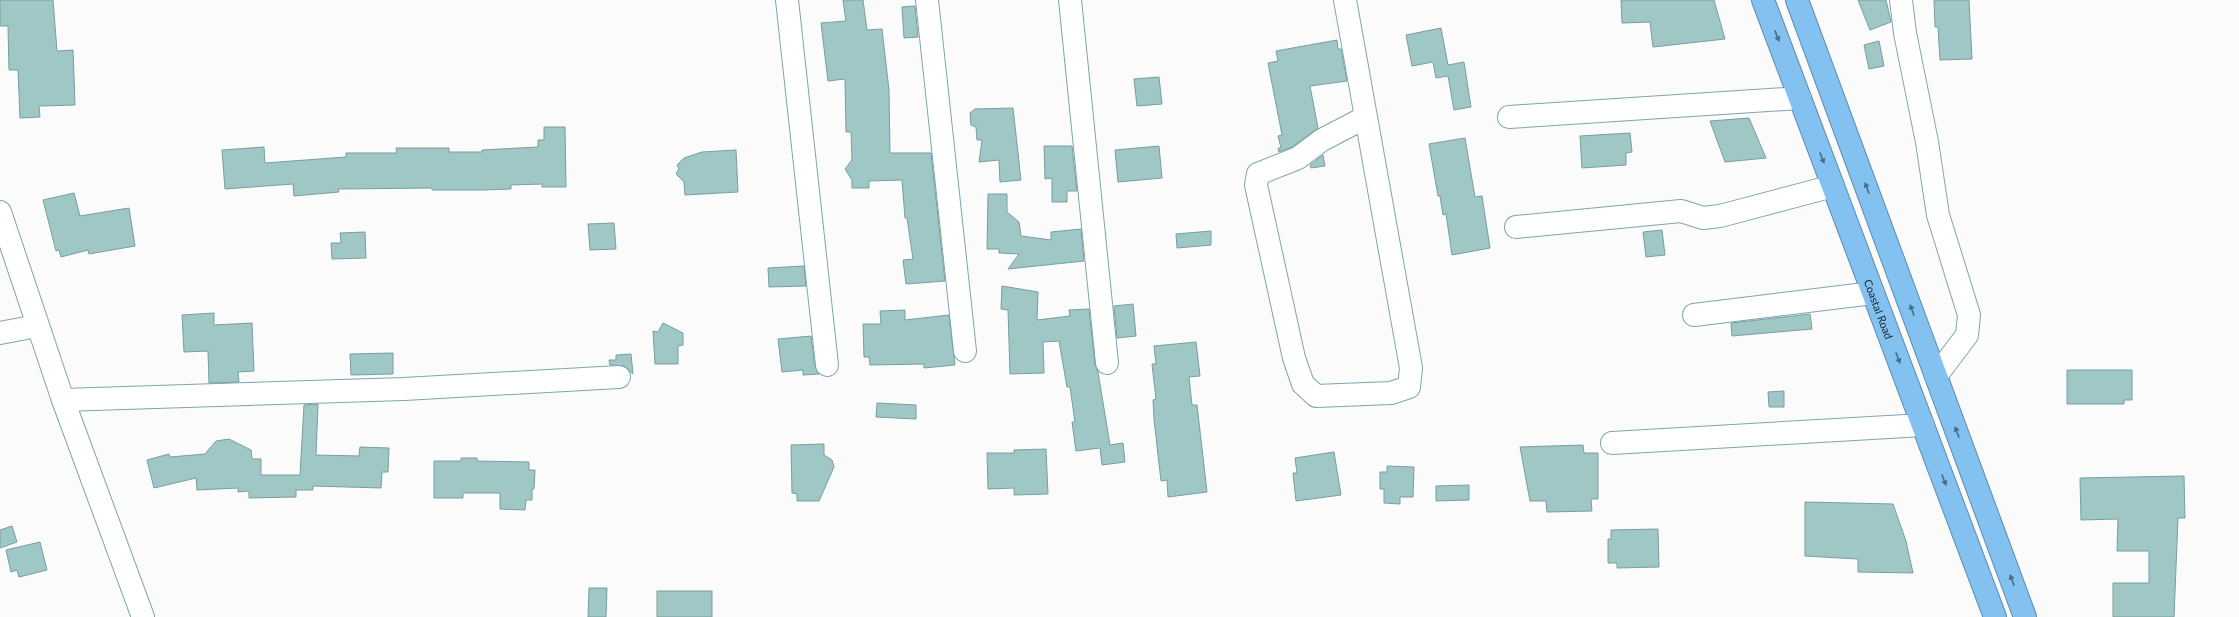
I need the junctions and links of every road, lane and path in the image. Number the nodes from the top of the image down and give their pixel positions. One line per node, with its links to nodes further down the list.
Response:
1 (787, 0): 20 (street)
2 (927, 0): 18 (street)
3 (1070, 0): 19 (street)
4 (1345, 0): 9 (street)
5 (1763, 0): 8 (highway, Coastal Road, one-way to 8)
6 (1797, 0): 21 (highway, one-way to 6)
7 (1901, 0): 21 (street)
8 (1800, 98): 10 (street); 11 (highway, Coastal Road, one-way to 11)
9 (1366, 117): 9 (street)
10 (1509, 117)
11 (1833, 186): 13 (street); 14 (highway, Coastal Road)
12 (0, 212): 16 (street)
13 (1516, 227)
14 (1873, 293): 15 (street); 24 (highway, Coastal Road, one-way to 24)
15 (1694, 315)
16 (37, 326): 17 (street); 23 (street)
17 (0, 332)
18 (965, 351)
19 (1107, 363)
20 (827, 365)
21 (1936, 376): 28 (highway, one-way to 21)
22 (619, 377): 23 (street)
23 (63, 400): 26 (street)
24 (1923, 425): 25 (street); 27 (highway, Coastal Road, one-way to 27)
25 (1612, 443)
26 (143, 617)
27 (1995, 617)
28 (2025, 617)

